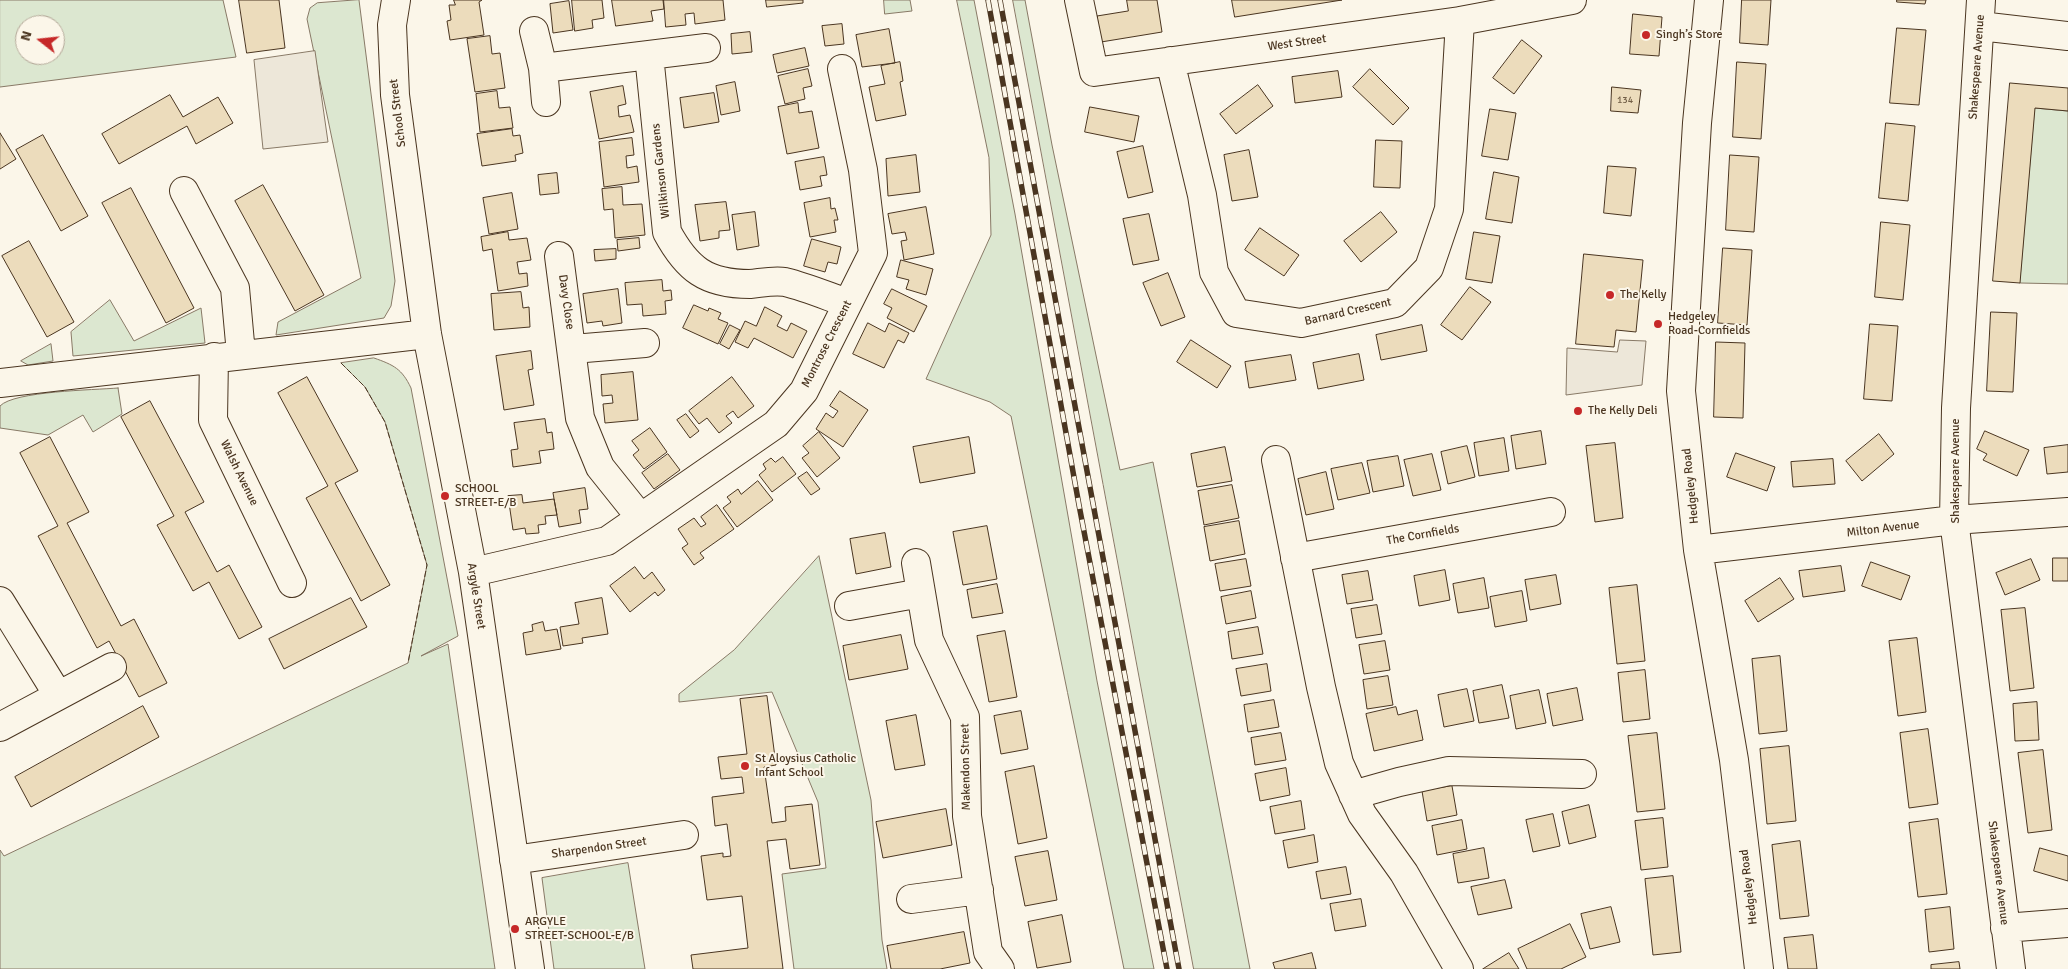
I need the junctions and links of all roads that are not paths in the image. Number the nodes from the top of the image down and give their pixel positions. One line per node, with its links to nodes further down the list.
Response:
1 (396, 0): 16 (street, School Street)
2 (1079, 0): 11 (street, West Street)
3 (1572, 0): 6 (street, West Street)
4 (1709, 0): 30 (street, Hedgeley Road)
5 (1981, 13): 8 (street); 29 (street, Shakespeare Avenue)
6 (1460, 21): 11 (street, West Street); 11 (street, Barnard Crescent)
7 (534, 31): 12 (street)
8 (2068, 36)
9 (706, 48): 10 (street)
10 (649, 55): 12 (street); 18 (street, Wilkinson Gardens)
11 (1170, 61)
12 (543, 68): 14 (street)
13 (842, 69): 18 (street, Montrose Crescent)
14 (546, 102)
15 (184, 191): 22 (street)
16 (413, 225): 19 (street, Argyle Street)
17 (559, 256): 21 (street, Davy Close)
18 (847, 303): 28 (street, Montrose Crescent)
19 (427, 334): 22 (street); 33 (street, Argyle Street)
20 (645, 343): 21 (street)
21 (572, 349): 28 (street, Davy Close)
22 (241, 354): 23 (street)
23 (214, 357): 24 (street); 34 (street, Walsh Avenue)
24 (0, 382)
25 (1276, 460): 31 (street)
26 (1551, 512): 31 (street, The Cornfields)
27 (2068, 512): 29 (street, Milton Avenue)
28 (640, 517): 33 (street, Montrose Crescent)
29 (1954, 520): 30 (street, Milton Avenue); 48 (street, Shakespeare Avenue)
30 (1698, 550): 52 (street, Hedgeley Road)
31 (1295, 558): 42 (street)
32 (916, 562): 35 (street, Makendon Street)
33 (473, 572): 44 (street, Argyle Street)
34 (292, 582)
35 (921, 593): 37 (street); 45 (street, Makendon Street)
36 (0, 601): 39 (street)
37 (849, 606)
38 (112, 667): 39 (street)
39 (58, 696): 40 (street)
40 (0, 727)
41 (1582, 774): 42 (street)
42 (1353, 795): 51 (street)
43 (684, 835): 44 (street, Sharpendon Street)
44 (514, 860): 49 (street, Argyle Street)
45 (978, 890): 46 (street); 50 (street, Makendon Street)
46 (912, 900)
47 (2068, 923): 48 (street)
48 (2004, 928): 53 (street, Shakespeare Avenue)
49 (530, 969)
50 (1000, 969)
51 (1459, 969)
52 (1759, 969)
53 (2011, 969)

